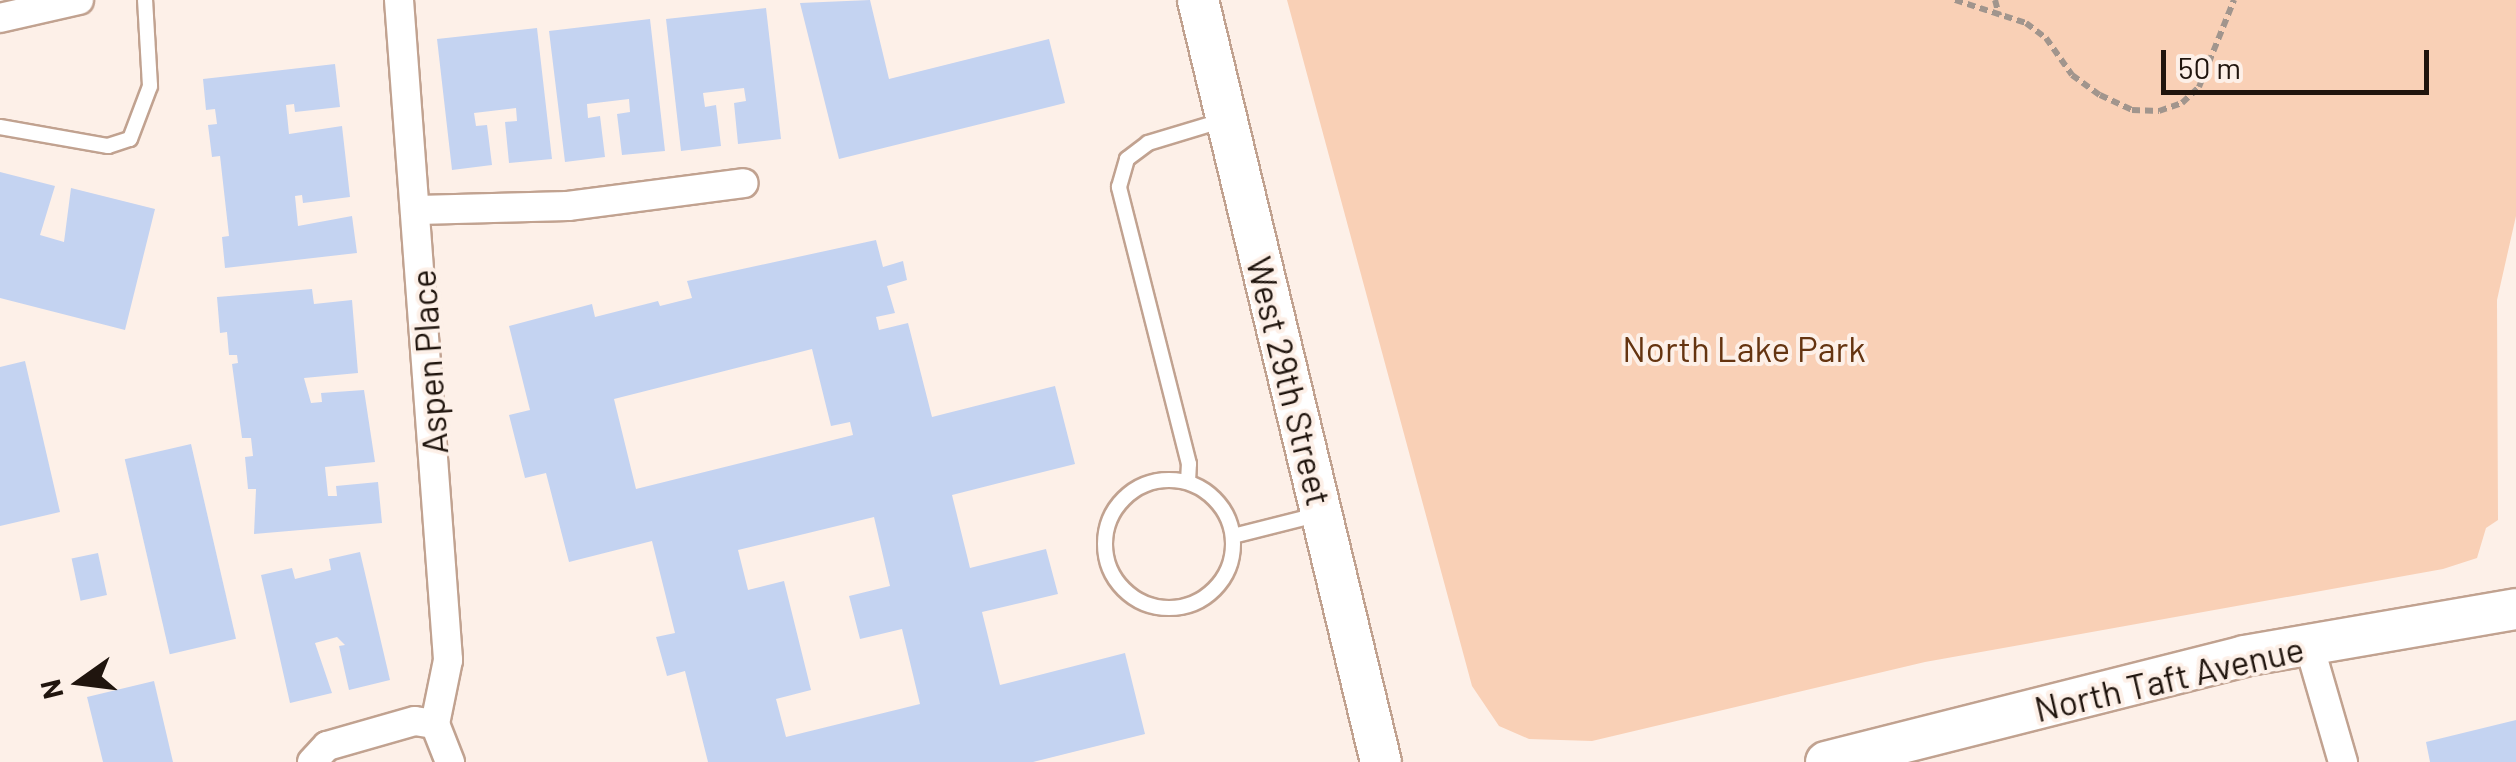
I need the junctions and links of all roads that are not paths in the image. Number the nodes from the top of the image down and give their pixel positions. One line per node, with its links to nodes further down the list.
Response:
1 (79, 0): 5 (street)
2 (145, 0): 7 (lane)
3 (399, 0): 9 (street, Aspen Place)
4 (1198, 0): 6 (main road, West 29th Street)
5 (0, 18)
6 (1227, 119): 10 (lane); 11 (main road, West 29th Street)
7 (0, 128)
8 (744, 183): 9 (street)
9 (418, 210): 15 (street, Aspen Place)
10 (1188, 482): 12 (lane); 12 (lane)
11 (1322, 514): 12 (lane); 18 (main road, West 29th Street)
12 (1234, 536)
13 (2516, 610): 14 (main road, North Taft Avenue)
14 (2309, 645): 19 (main road, North Taft Avenue); 20 (street)
15 (435, 724): 16 (street); 17 (street)
16 (312, 762)
17 (450, 762)
18 (1381, 762)
19 (1826, 762)
20 (2343, 762)

